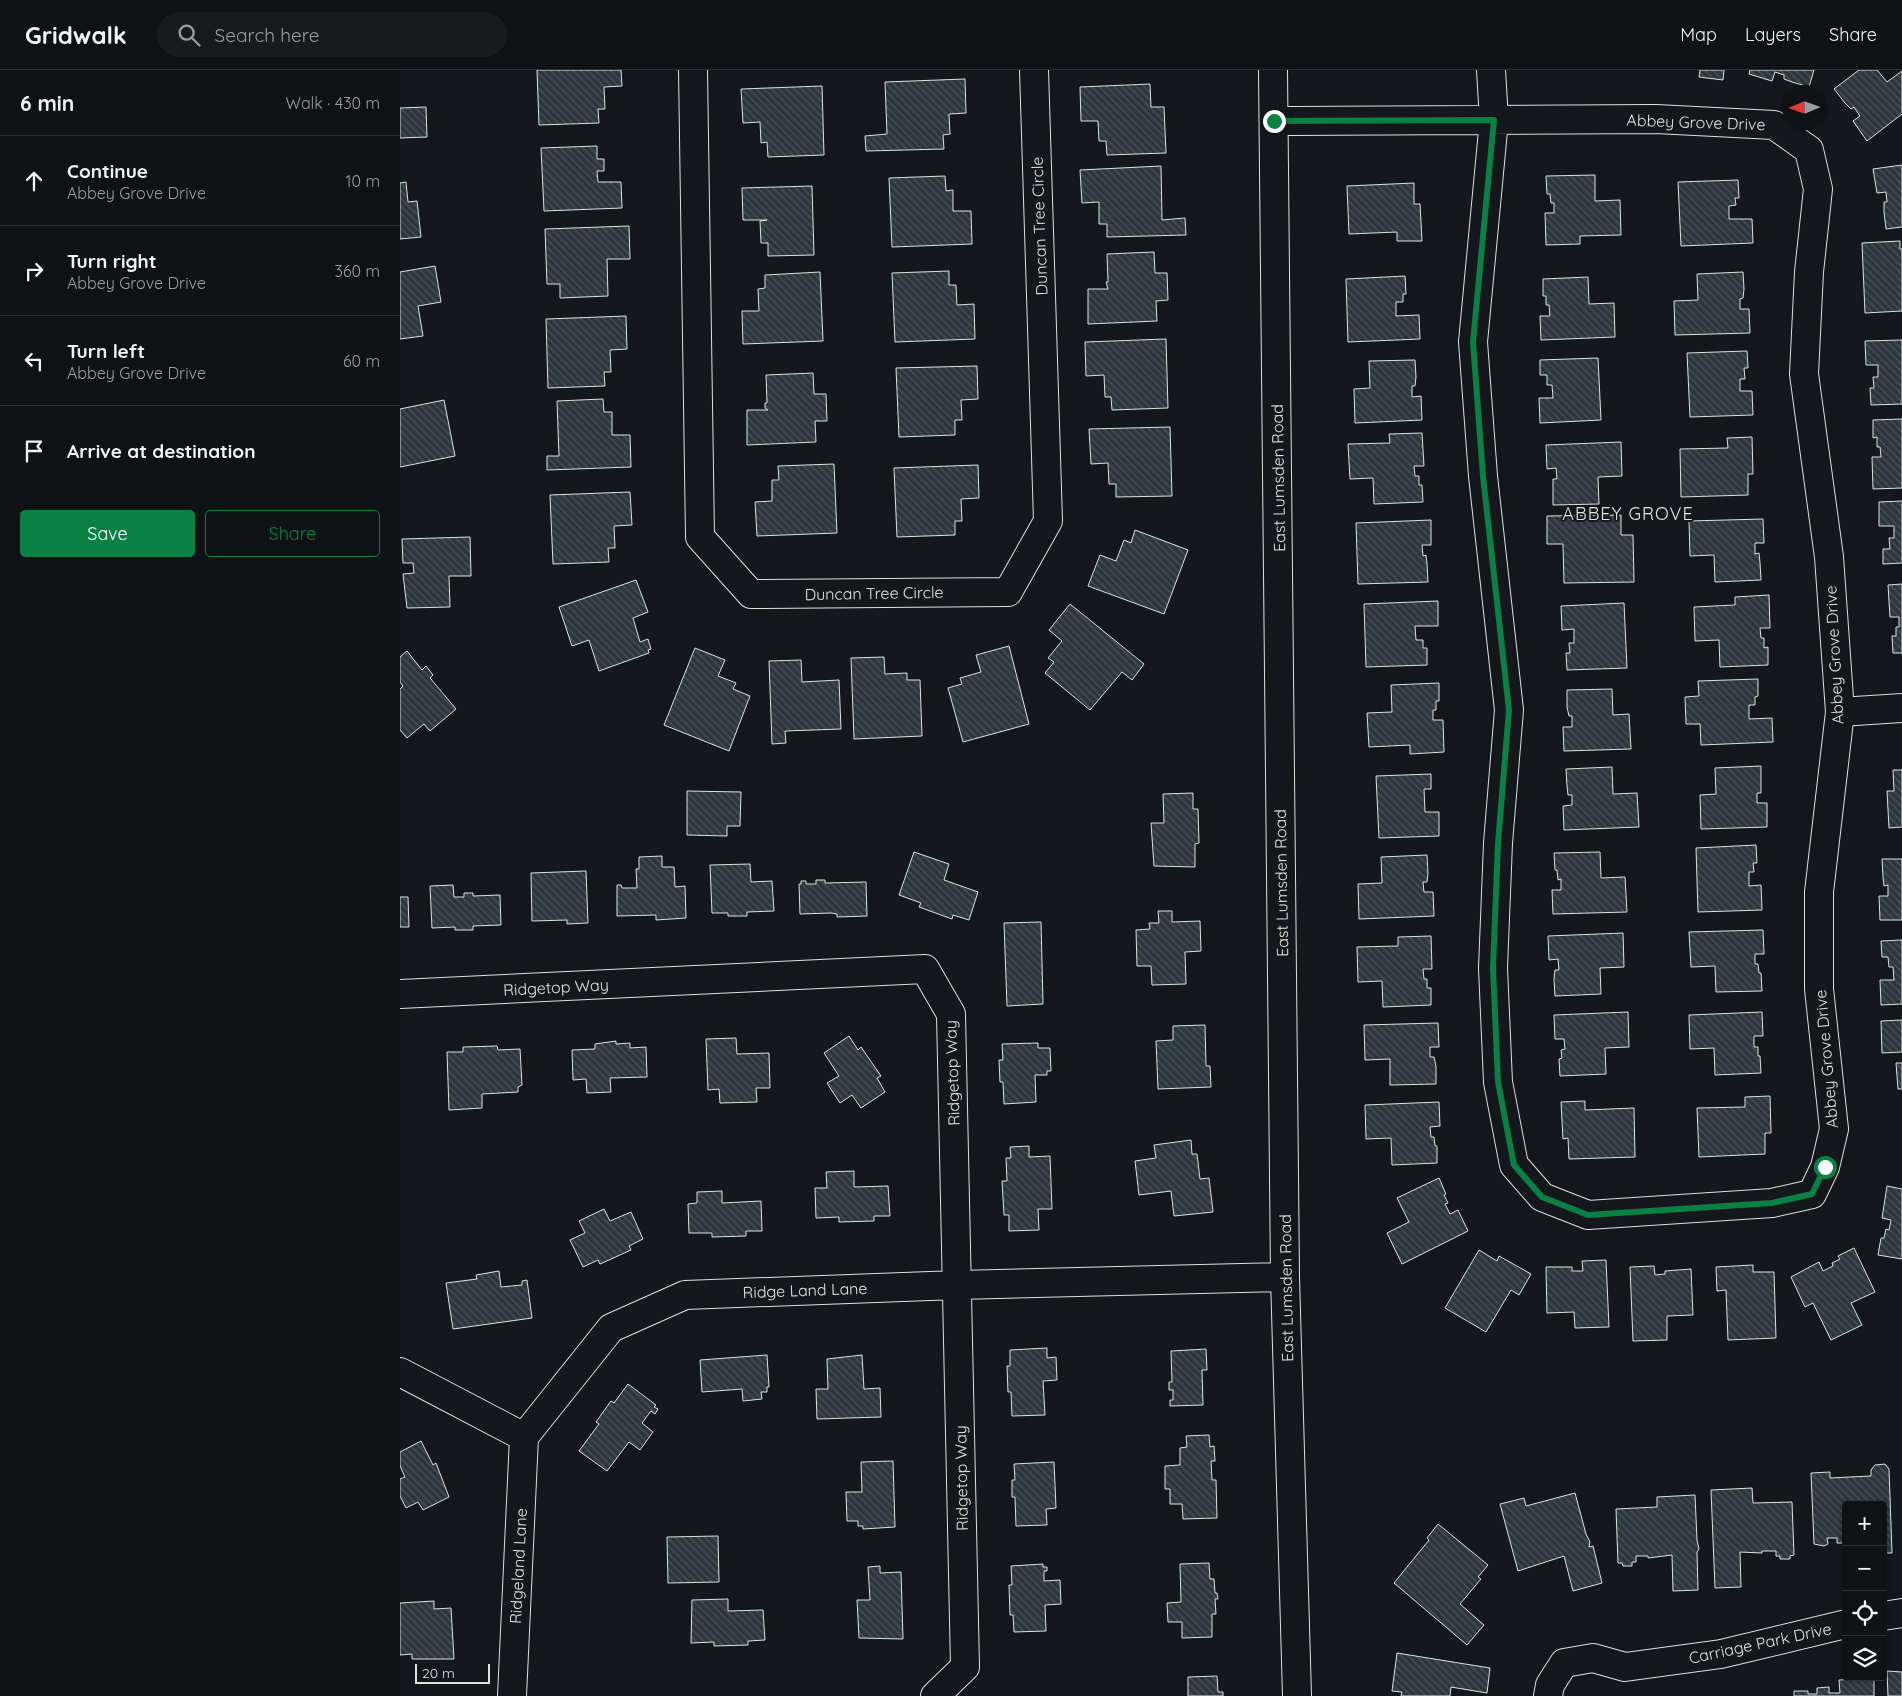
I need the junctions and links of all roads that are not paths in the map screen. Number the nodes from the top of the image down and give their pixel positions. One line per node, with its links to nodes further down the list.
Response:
1 (693, 70): 2 (street, Duncan Tree Circle)
2 (1034, 70)
3 (1273, 70): 6 (street, East Lumsden Road)
4 (1492, 70): 5 (street, Abbey Grove Drive)
5 (1494, 120): 6 (street, Abbey Grove Drive); 8 (street, Abbey Grove Drive); 8 (street, Abbey Grove Drive)
6 (1274, 121): 10 (street, East Lumsden Road)
7 (1902, 708): 8 (street)
8 (1840, 712)
9 (400, 994): 11 (street, Ridgetop Way)
10 (1285, 1277): 11 (street, Ridge Land Lane); 19 (street, East Lumsden Road)
11 (957, 1285): 13 (street, Ridge Land Lane); 18 (street, Ridgetop Way)
12 (400, 1372): 13 (street)
13 (524, 1437): 17 (street, Ridgeland Lane)
14 (1902, 1613): 15 (street)
15 (1887, 1615)
16 (1842, 1625): 20 (street, Carriage Park Drive)
17 (512, 1696)
18 (935, 1696)
19 (1297, 1696)
20 (1548, 1696)

